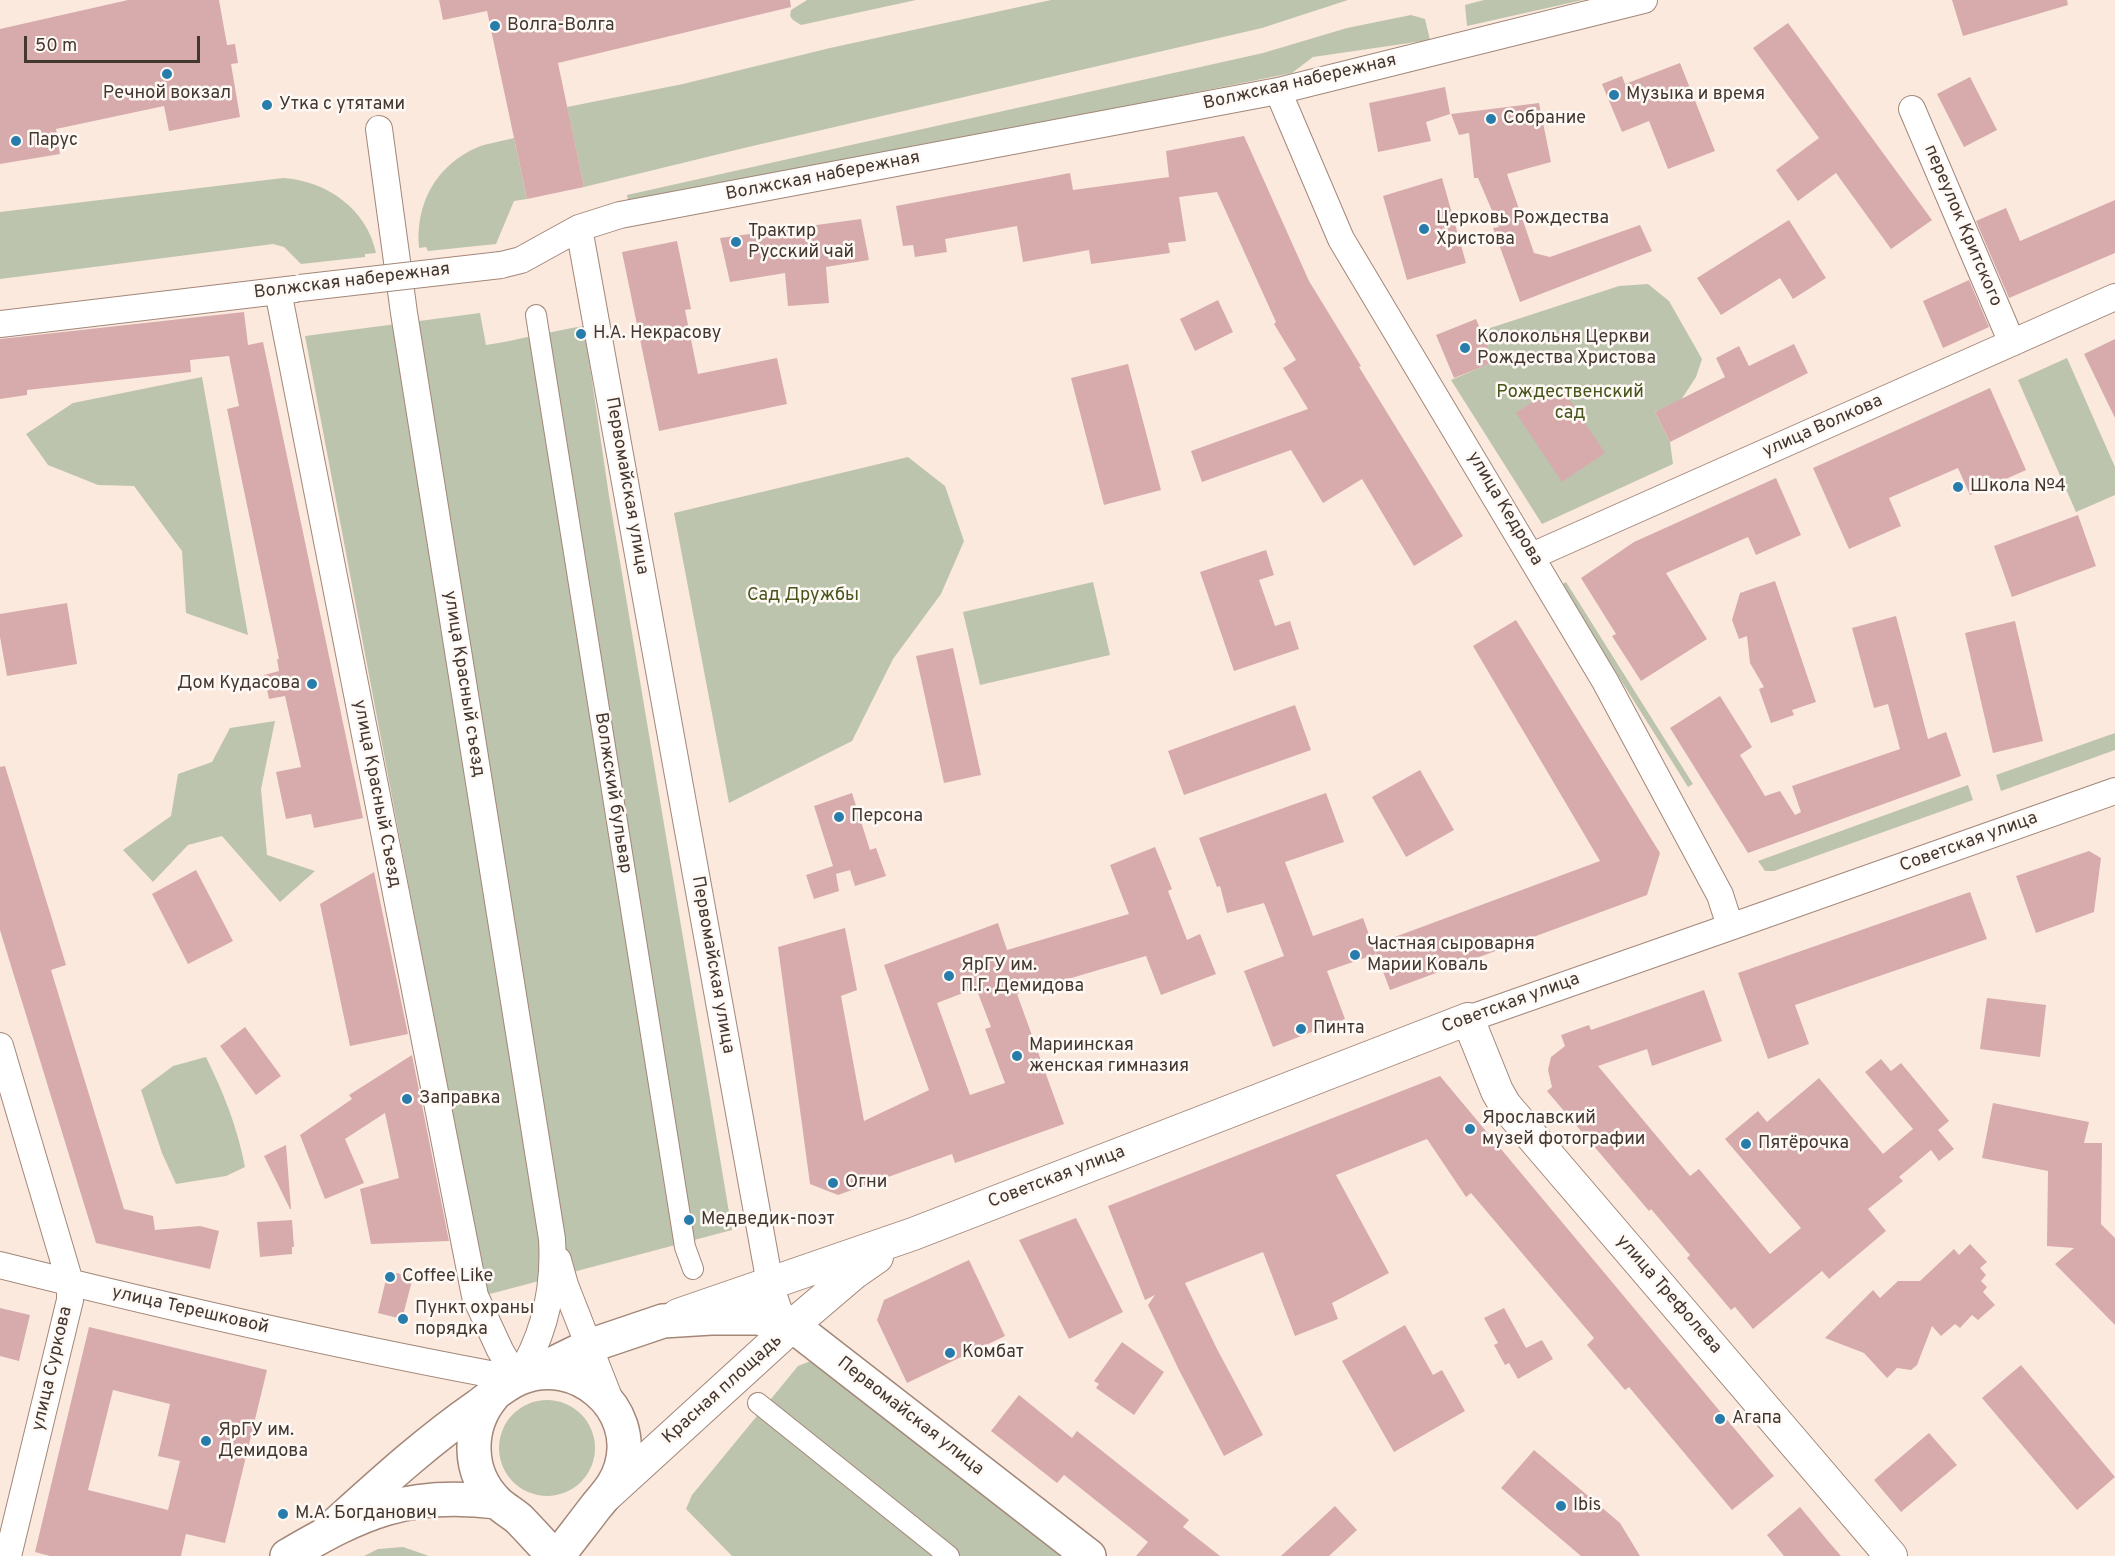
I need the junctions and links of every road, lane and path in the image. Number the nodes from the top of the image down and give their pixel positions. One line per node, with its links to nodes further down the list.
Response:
1 (1644, 0): 2 (street, Волжская набережная)
2 (1278, 91): 5 (street, Волжская набережная); 11 (street, улица Кедрова)
3 (1912, 109): 10 (street, переулок Критского)
4 (379, 129): 17 (street, улица Красный съезд)
5 (579, 228): 6 (street, Волжская набережная, bridge); 21 (street, Первомайская улица)
6 (289, 290): 9 (street, Волжская набережная); 26 (street, улица Красный Съезд)
7 (2115, 297): 10 (street, улица Волкова)
8 (536, 315): 19 (street, Волжский бульвар)
9 (0, 324)
10 (2013, 343): 11 (street, улица Волкова)
11 (1532, 556): 13 (street, улица Кедрова)
12 (2115, 791): 13 (street, Советская улица)
13 (1730, 927): 14 (street, Советская улица)
14 (1468, 1019): 16 (street, Советская улица); 32 (street, улица Трефолева)
15 (0, 1046): 20 (street, улица Суркова)
16 (913, 1234): 21 (street, Советская улица); 23 (street, Советская улица)
17 (552, 1239): 24 (street, Красная площадь); 26 (street, Красная площадь)
18 (0, 1265): 20 (street, улица Терешковой)
19 (693, 1269)
20 (70, 1282): 25 (street, улица Терешковой); 33 (street, улица Суркова)
21 (770, 1284): 22 (street, Советская улица); 23 (street, Первомайская улица)
22 (663, 1321): 23 (main road, Красная площадь); 24 (main road, Красная площадь)
23 (793, 1326): 29 (street, Красная площадь); 38 (main road, Первомайская улица)
24 (589, 1346): 26 (main road, Красная площадь); 28 (street, Красная площадь)
25 (381, 1354): 26 (street, Красная площадь)
26 (516, 1382): 28 (main road, Красная площадь); 30 (main road, Красная площадь); 31 (main road, Красная площадь)
27 (758, 1404): 37 (street)
28 (614, 1410): 29 (main road, Красная площадь)
29 (602, 1500): 30 (main road, Красная площадь); 36 (main road, Красная площадь)
30 (507, 1510): 31 (main road, Красная площадь); 35 (main road); 36 (main road, Красная площадь)
31 (325, 1534): 34 (main road)
32 (1888, 1555)
33 (8, 1556)
34 (287, 1556)
35 (519, 1556)
36 (556, 1556)
37 (949, 1556)
38 (1089, 1556)

